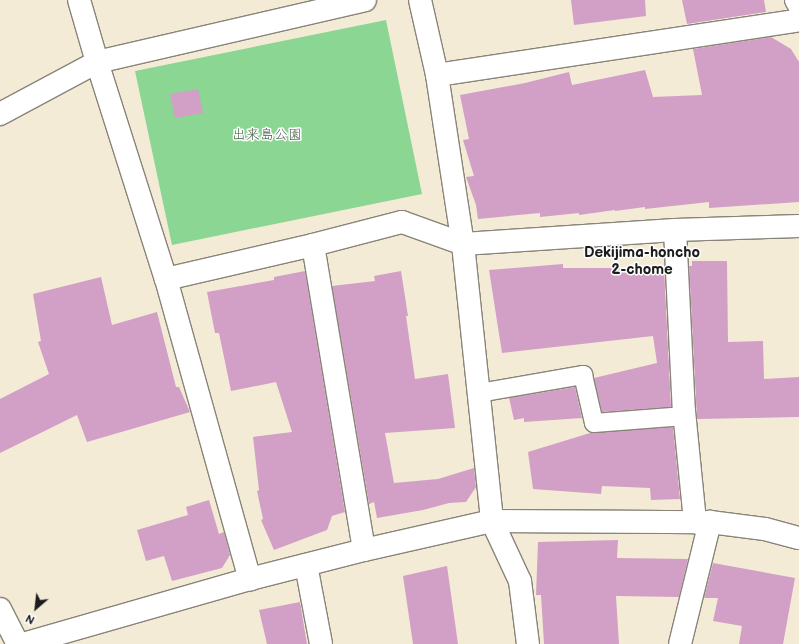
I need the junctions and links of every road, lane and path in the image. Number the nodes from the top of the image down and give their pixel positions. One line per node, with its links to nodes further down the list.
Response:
1 (79, 0): 7 (street)
2 (365, 0): 7 (street)
3 (420, 0): 8 (street)
4 (796, 0): 5 (street)
5 (799, 5)
6 (799, 20): 8 (street)
7 (97, 62): 9 (street); 14 (street)
8 (437, 75): 12 (street)
9 (0, 114)
10 (799, 226): 11 (street)
11 (675, 230): 12 (street); 16 (street)
12 (463, 244): 13 (street); 15 (street)
13 (313, 245): 14 (street); 20 (street)
14 (166, 279): 22 (street)
15 (479, 393): 16 (lane); 17 (street)
16 (685, 416): 18 (street)
17 (492, 521): 18 (street); 20 (street); 27 (street)
18 (702, 522): 19 (street); 28 (street)
19 (799, 538)
20 (364, 550): 21 (street)
21 (306, 566): 22 (street); 26 (street)
22 (250, 579): 25 (street)
23 (0, 610): 24 (street)
24 (18, 644)
25 (23, 644)
26 (321, 644)
27 (528, 644)
28 (680, 644)

